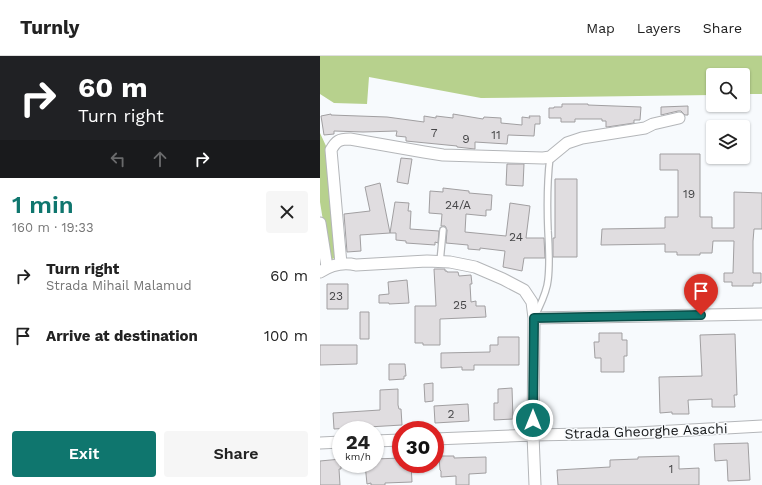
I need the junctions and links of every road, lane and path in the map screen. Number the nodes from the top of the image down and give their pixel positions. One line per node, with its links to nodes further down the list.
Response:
1 (680, 118): 2 (street)
2 (550, 157): 6 (street); 9 (lane)
3 (320, 223): 7 (street)
4 (443, 230): 5 (lane)
5 (440, 262): 6 (street); 9 (street)
6 (341, 264): 7 (street)
7 (324, 270)
8 (762, 314): 9 (street)
9 (534, 318): 11 (street)
10 (762, 426): 11 (street, Strada Gheorghe Asachi)
11 (533, 435): 12 (street, Strada Gheorghe Asachi); 15 (street)
12 (444, 438)
13 (332, 442): 14 (street)
14 (320, 443)
15 (535, 485)

